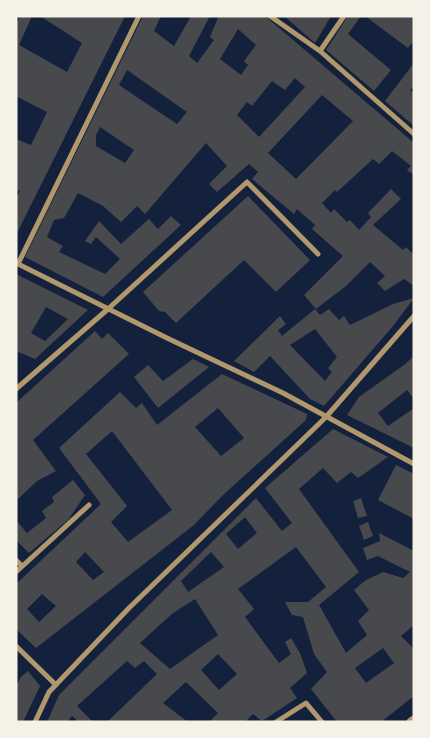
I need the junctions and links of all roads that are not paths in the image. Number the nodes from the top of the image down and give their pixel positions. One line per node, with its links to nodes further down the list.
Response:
1 (139, 16): 7 (street)
2 (270, 16): 4 (street)
3 (344, 16): 4 (street)
4 (320, 51): 5 (street)
5 (414, 134)
6 (318, 254): 8 (street)
7 (17, 263): 8 (street)
8 (108, 309): 10 (street); 11 (street)
9 (414, 316): 11 (street)
10 (16, 389)
11 (326, 417): 12 (street); 18 (street)
12 (414, 464)
13 (90, 505): 15 (street)
14 (16, 560): 15 (street)
15 (22, 566): 16 (street)
16 (16, 572)
17 (16, 646): 18 (street)
18 (56, 685): 19 (street)
19 (35, 722)
20 (276, 722): 21 (street)
21 (322, 722)

